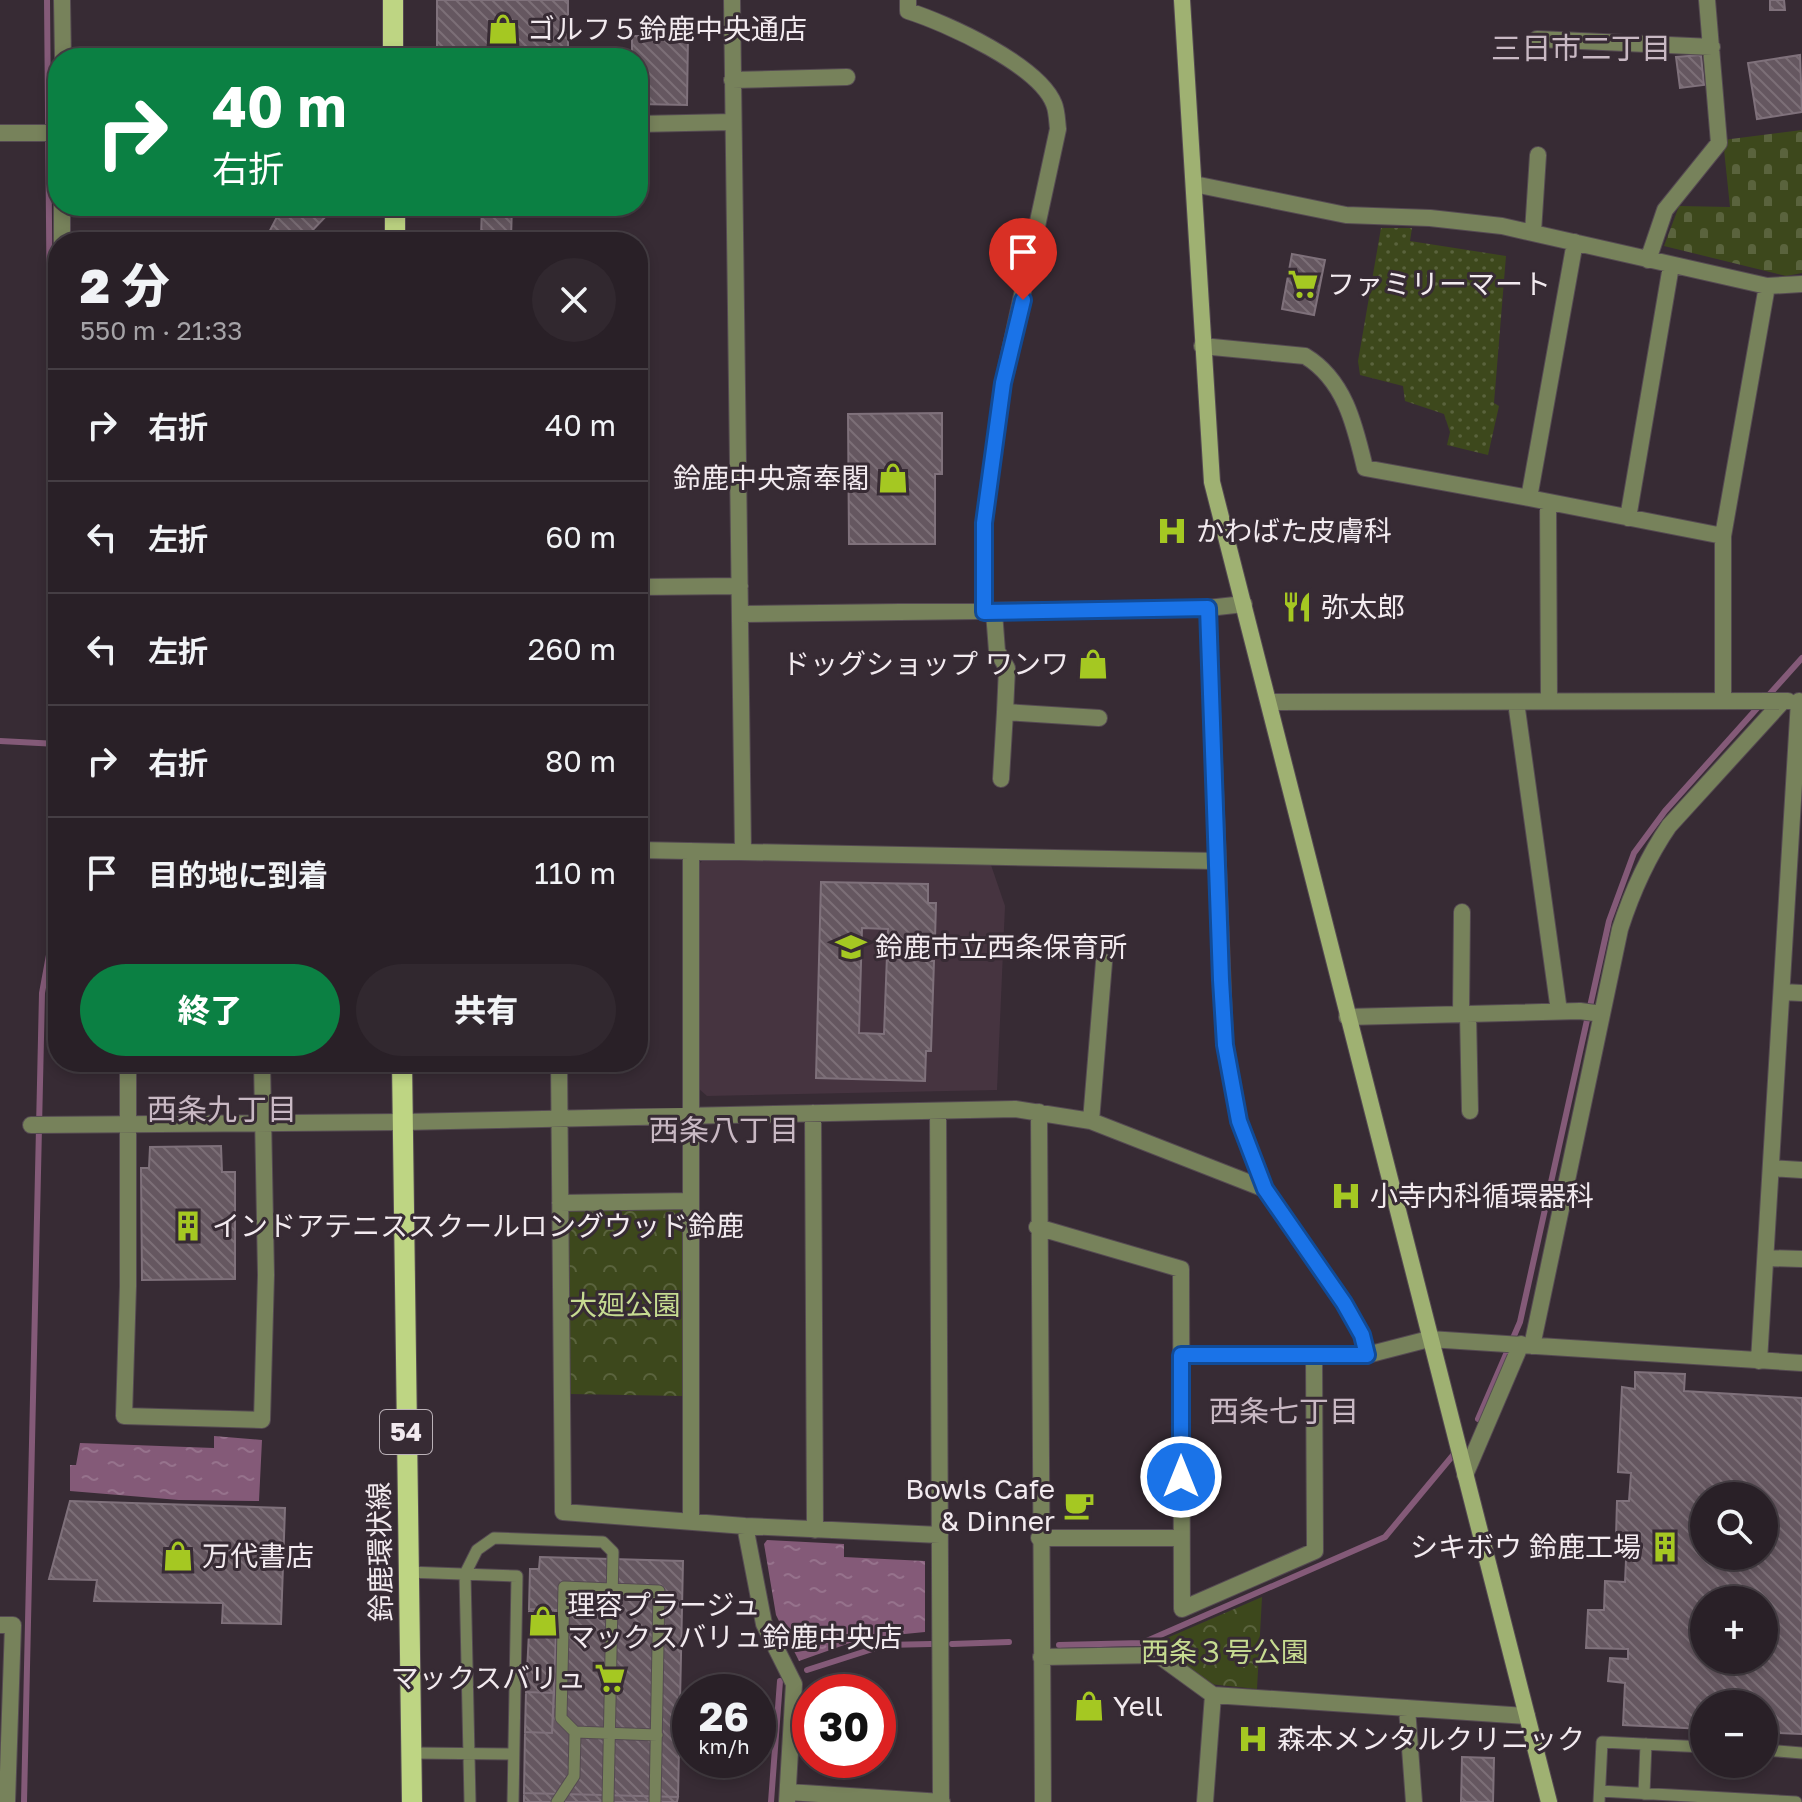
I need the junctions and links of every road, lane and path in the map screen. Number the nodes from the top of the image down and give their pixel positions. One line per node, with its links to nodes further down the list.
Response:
1 (62, 0): 9 (street)
2 (393, 0): 10 (main road)
3 (732, 0): 12 (street)
4 (908, 0): 34 (street)
5 (1182, 0): 18 (street)
6 (1707, 0): 8 (street)
7 (1537, 39): 8 (street)
8 (1712, 47): 21 (street)
9 (63, 48)
10 (393, 48)
11 (847, 77): 12 (street)
12 (732, 80): 13 (street)
13 (733, 122): 14 (street); 30 (street)
14 (648, 124)
15 (0, 133): 16 (street)
16 (48, 133)
17 (1538, 155): 19 (street)
18 (1194, 184): 19 (street); 25 (street)
19 (1533, 232): 20 (street)
20 (1575, 242): 21 (street); 26 (street)
21 (1648, 260): 22 (street)
22 (1671, 266): 24 (street); 28 (street)
23 (1802, 284): 24 (street)
24 (1767, 286): 29 (street)
25 (1202, 346): 26 (street); 32 (street)
26 (1529, 498): 27 (street)
27 (1548, 502): 28 (street); 37 (street)
28 (1628, 518): 29 (street)
29 (1723, 536): 36 (street)
30 (740, 586): 31 (street); 35 (street)
31 (648, 587)
32 (1244, 604): 33 (street); 39 (street)
33 (1208, 608): 34 (street); 47 (street)
34 (989, 612): 35 (street); 41 (street)
35 (741, 614): 46 (street)
36 (1723, 700): 37 (street); 38 (street)
37 (1549, 701): 40 (street)
38 (1789, 701): 50 (street); 54 (street)
39 (1270, 702): 40 (street); 55 (street)
40 (1516, 702): 52 (street)
41 (1005, 712): 42 (street); 43 (street)
42 (1099, 718)
43 (1001, 779)
44 (648, 850): 45 (street)
45 (691, 851): 46 (street); 64 (street)
46 (743, 851): 47 (street)
47 (1216, 861): 73 (street)
48 (1462, 912): 53 (street)
49 (1104, 962): 66 (street)
50 (1782, 992): 51 (street); 71 (street)
51 (1802, 993)
52 (1559, 1011): 53 (street); 54 (street)
53 (1464, 1014): 55 (street); 61 (street)
54 (1602, 1014): 80 (street)
55 (1347, 1017): 79 (street)
56 (128, 1072): 70 (street)
57 (262, 1072): 68 (street)
58 (402, 1072): 67 (main road, 鈴鹿環状線 / 54)
59 (559, 1072): 65 (street)
60 (938, 1111): 62 (street); 63 (street); 90 (street)
61 (1470, 1111)
62 (1039, 1112): 66 (street); 76 (street)
63 (813, 1113): 64 (street); 89 (street)
64 (690, 1115): 65 (street); 74 (street)
65 (560, 1119): 67 (street); 75 (street)
66 (1091, 1121): 73 (street)
67 (403, 1122): 68 (street); 93 (main road, 鈴鹿環状線 / 54)
68 (262, 1123): 70 (street); 70 (street)
69 (31, 1125): 70 (street)
70 (126, 1125)
71 (1772, 1168): 72 (street); 77 (street)
72 (1802, 1170)
73 (1265, 1189): 82 (street)
74 (690, 1201): 75 (street); 87 (street)
75 (560, 1203): 87 (street)
76 (1037, 1227): 81 (street); 91 (street)
77 (1766, 1258): 78 (street); 84 (street)
78 (1802, 1259)
79 (1429, 1339): 80 (street); 82 (street); 86 (street)
80 (1519, 1344): 84 (street); 86 (street)
81 (1181, 1355): 83 (street); 92 (street)
82 (1367, 1355): 83 (street)
83 (1314, 1356): 92 (street)
84 (1759, 1361): 85 (street)
85 (1802, 1363)
86 (1465, 1475): 100 (street)
87 (691, 1521): 88 (street)
88 (745, 1526): 89 (street); 113 (street)
89 (815, 1530): 90 (street)
90 (940, 1535): 123 (street)
91 (1039, 1538): 92 (street); 97 (street)
92 (1181, 1538)
93 (407, 1572): 94 (lane); 107 (main road, 鈴鹿環状線 / 54)
94 (465, 1574): 95 (lane); 109 (lane); 110 (lane)
95 (612, 1589): 101 (lane); 102 (lane); 103 (lane)
96 (0, 1625): 116 (street)
97 (1041, 1657): 98 (street); 124 (street)
98 (1213, 1695): 99 (street); 125 (street)
99 (1407, 1708): 100 (street); 126 (street)
100 (1527, 1716): 127 (street)
101 (575, 1732): 102 (lane); 120 (lane)
102 (609, 1733): 103 (lane); 121 (lane)
103 (657, 1735): 122 (lane)
104 (1646, 1744): 105 (lane); 111 (lane); 112 (lane)
105 (1690, 1746)
106 (1778, 1751): 108 (lane)
107 (411, 1753): 109 (lane); 117 (main road, 鈴鹿環状線 / 54)
108 (1802, 1753)
109 (468, 1754): 110 (lane); 118 (lane)
110 (513, 1754): 119 (lane)
111 (1644, 1794): 112 (lane); 114 (lane)
112 (1600, 1796)
113 (787, 1797): 123 (street)
114 (1680, 1799): 115 (lane)
115 (1742, 1800): 128 (lane)
116 (7, 1802)
117 (412, 1802)
118 (470, 1802)
119 (513, 1802)
120 (557, 1802)
121 (608, 1802)
122 (655, 1802)
123 (942, 1802)
124 (1043, 1802)
125 (1205, 1802)
126 (1414, 1802)
127 (1549, 1802)
128 (1796, 1802)

